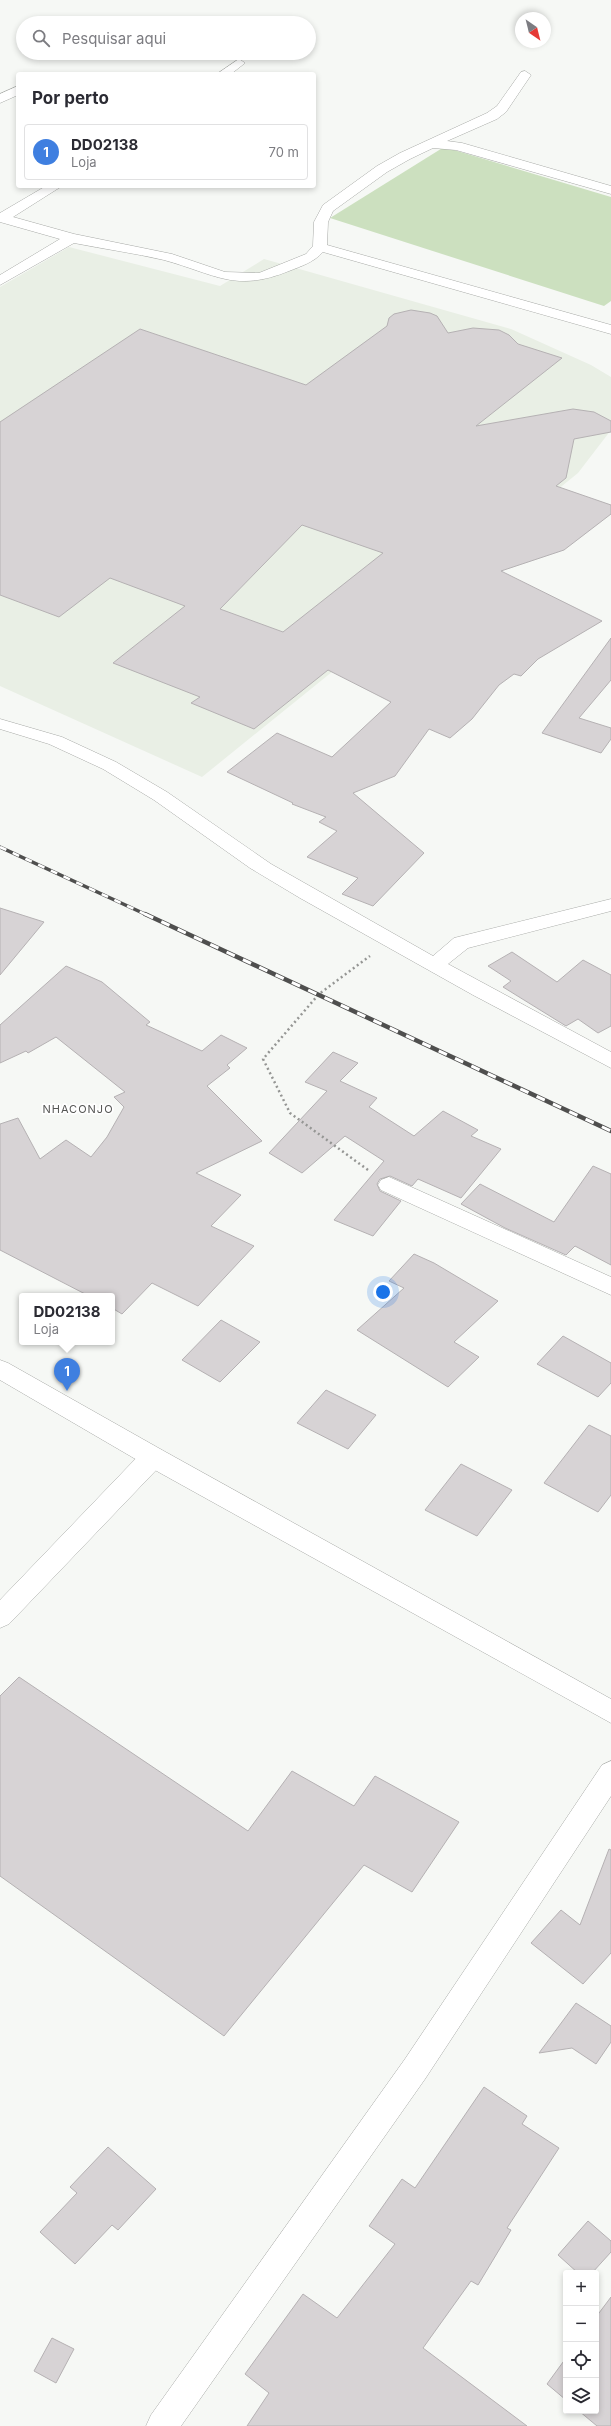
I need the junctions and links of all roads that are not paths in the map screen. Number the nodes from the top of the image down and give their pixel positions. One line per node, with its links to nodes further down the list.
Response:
1 (239, 63): 2 (street)
2 (226, 72)
3 (525, 75): 6 (street)
4 (16, 91): 5 (street)
5 (0, 99)
6 (428, 144): 8 (street); 11 (street)
7 (52, 188): 9 (street)
8 (611, 190)
9 (1, 218): 10 (street)
10 (72, 238): 11 (street); 12 (street)
11 (320, 247): 13 (street)
12 (0, 281)
13 (611, 330)
14 (0, 724): 16 (street)
15 (611, 905): 16 (street)
16 (435, 965): 17 (street)
17 (611, 1061)
18 (389, 1186): 19 (street)
19 (611, 1287)
20 (0, 1369): 21 (street)
21 (153, 1457): 22 (street); 23 (street)
22 (0, 1617)
23 (611, 1712)
24 (611, 1773): 25 (street)
25 (162, 2426)

